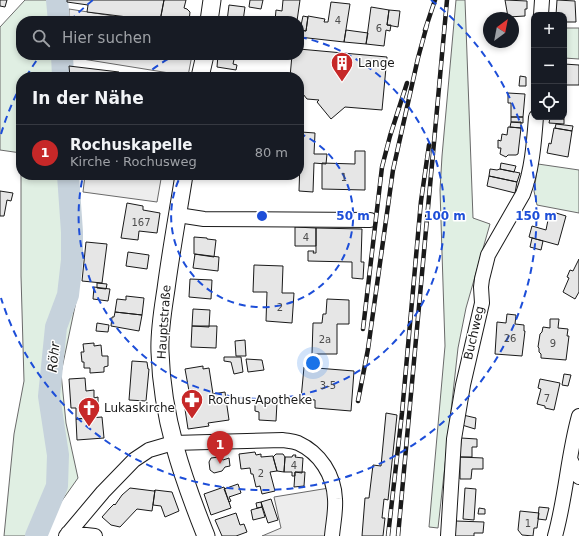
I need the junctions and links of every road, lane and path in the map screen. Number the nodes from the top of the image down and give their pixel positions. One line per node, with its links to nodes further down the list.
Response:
1 (212, 0): 4 (main road)
2 (542, 0): 3 (street)
3 (541, 12)
4 (210, 16)
5 (204, 60): 6 (main road)
6 (201, 72)
7 (536, 120): 19 (street, Buchweg)
8 (183, 180): 9 (main road, Hauptstraße)
9 (178, 215): 10 (street); 12 (main road, Hauptstraße)
10 (370, 220)
11 (579, 416): 13 (street)
12 (173, 443): 15 (street); 17 (main road, Hauptstraße); 18 (street)
13 (570, 459): 14 (street); 20 (street)
14 (579, 477)
15 (67, 534): 16 (street)
16 (95, 536)
17 (206, 536)
18 (332, 536)
19 (448, 536)
20 (555, 536)

